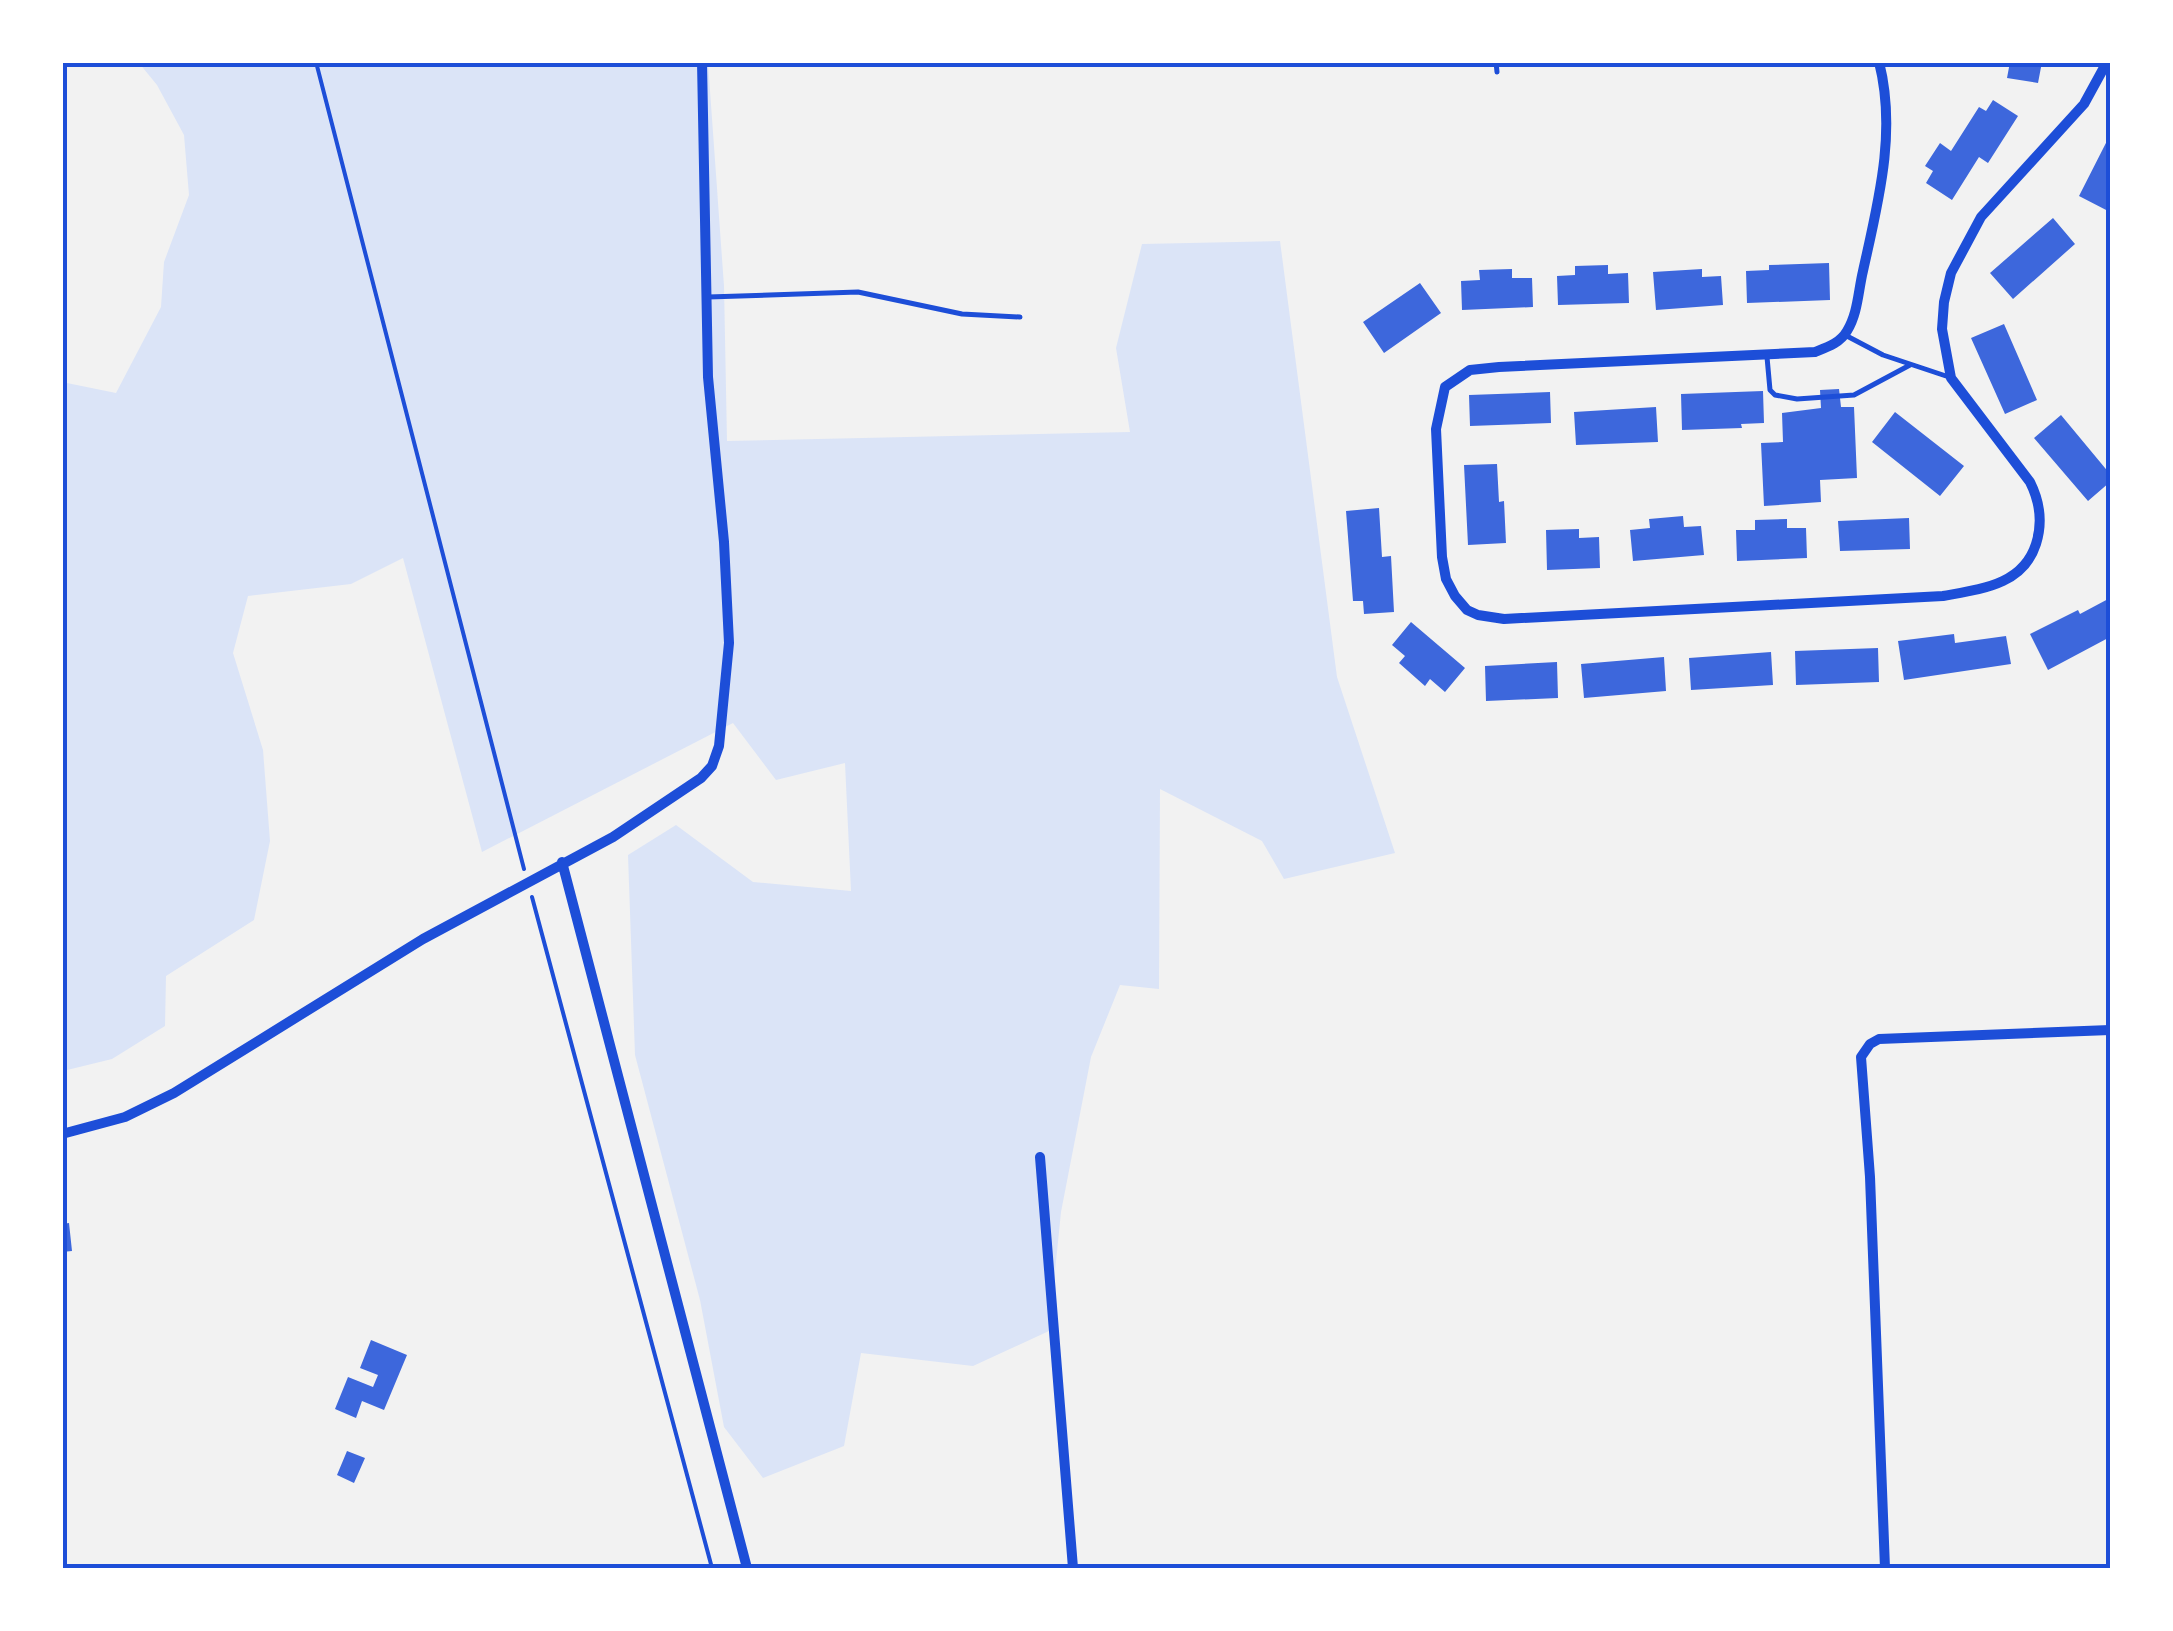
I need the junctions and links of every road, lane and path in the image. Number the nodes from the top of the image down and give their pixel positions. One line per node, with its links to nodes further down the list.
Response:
1 (316, 62): 14 (path)
2 (702, 62): 7 (street)
3 (1496, 62): 6 (lane)
4 (1880, 62): 9 (street)
5 (2107, 62): 12 (street)
6 (1497, 72)
7 (708, 297): 8 (lane); 13 (street)
8 (1020, 317)
9 (1845, 335): 10 (street); 11 (lane)
10 (1767, 354): 11 (lane); 12 (street)
11 (1910, 365): 12 (lane)
12 (1951, 378)
13 (562, 862): 14 (street); 19 (street)
14 (528, 881): 16 (street); 18 (path)
15 (2110, 1030): 21 (street)
16 (62, 1134)
17 (1040, 1157): 20 (street)
18 (712, 1568)
19 (747, 1568)
20 (1074, 1568)
21 (1885, 1568)

